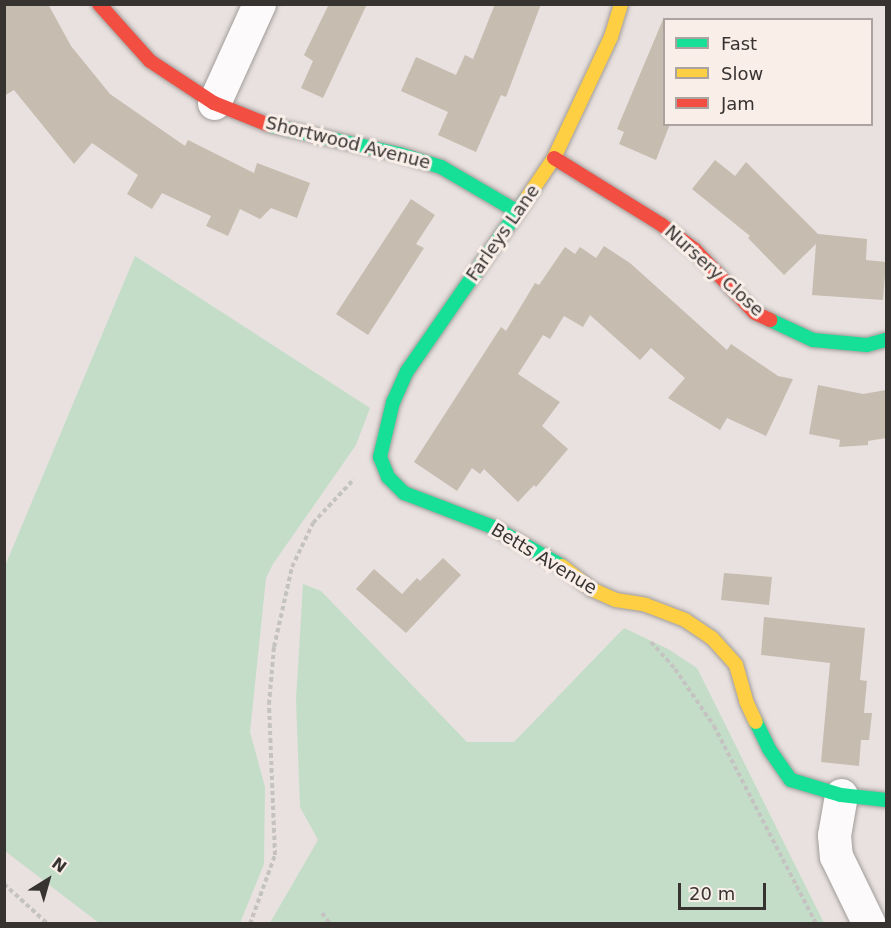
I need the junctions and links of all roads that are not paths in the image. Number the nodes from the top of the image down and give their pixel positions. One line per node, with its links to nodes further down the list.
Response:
1 (99, 4): 4 (street, Shortwood Avenue)
2 (259, 4): 4 (street)
3 (621, 4): 5 (street, Farleys Lane)
4 (214, 103): 6 (street, Shortwood Avenue)
5 (554, 158): 6 (street, Farleys Lane); 7 (street, Nursery Close)
6 (518, 212): 8 (street, Farleys Lane)
7 (886, 340)
8 (380, 457): 9 (street, Betts Avenue)
9 (841, 795): 10 (street, Betts Avenue); 11 (street)
10 (886, 800)
11 (869, 924)

